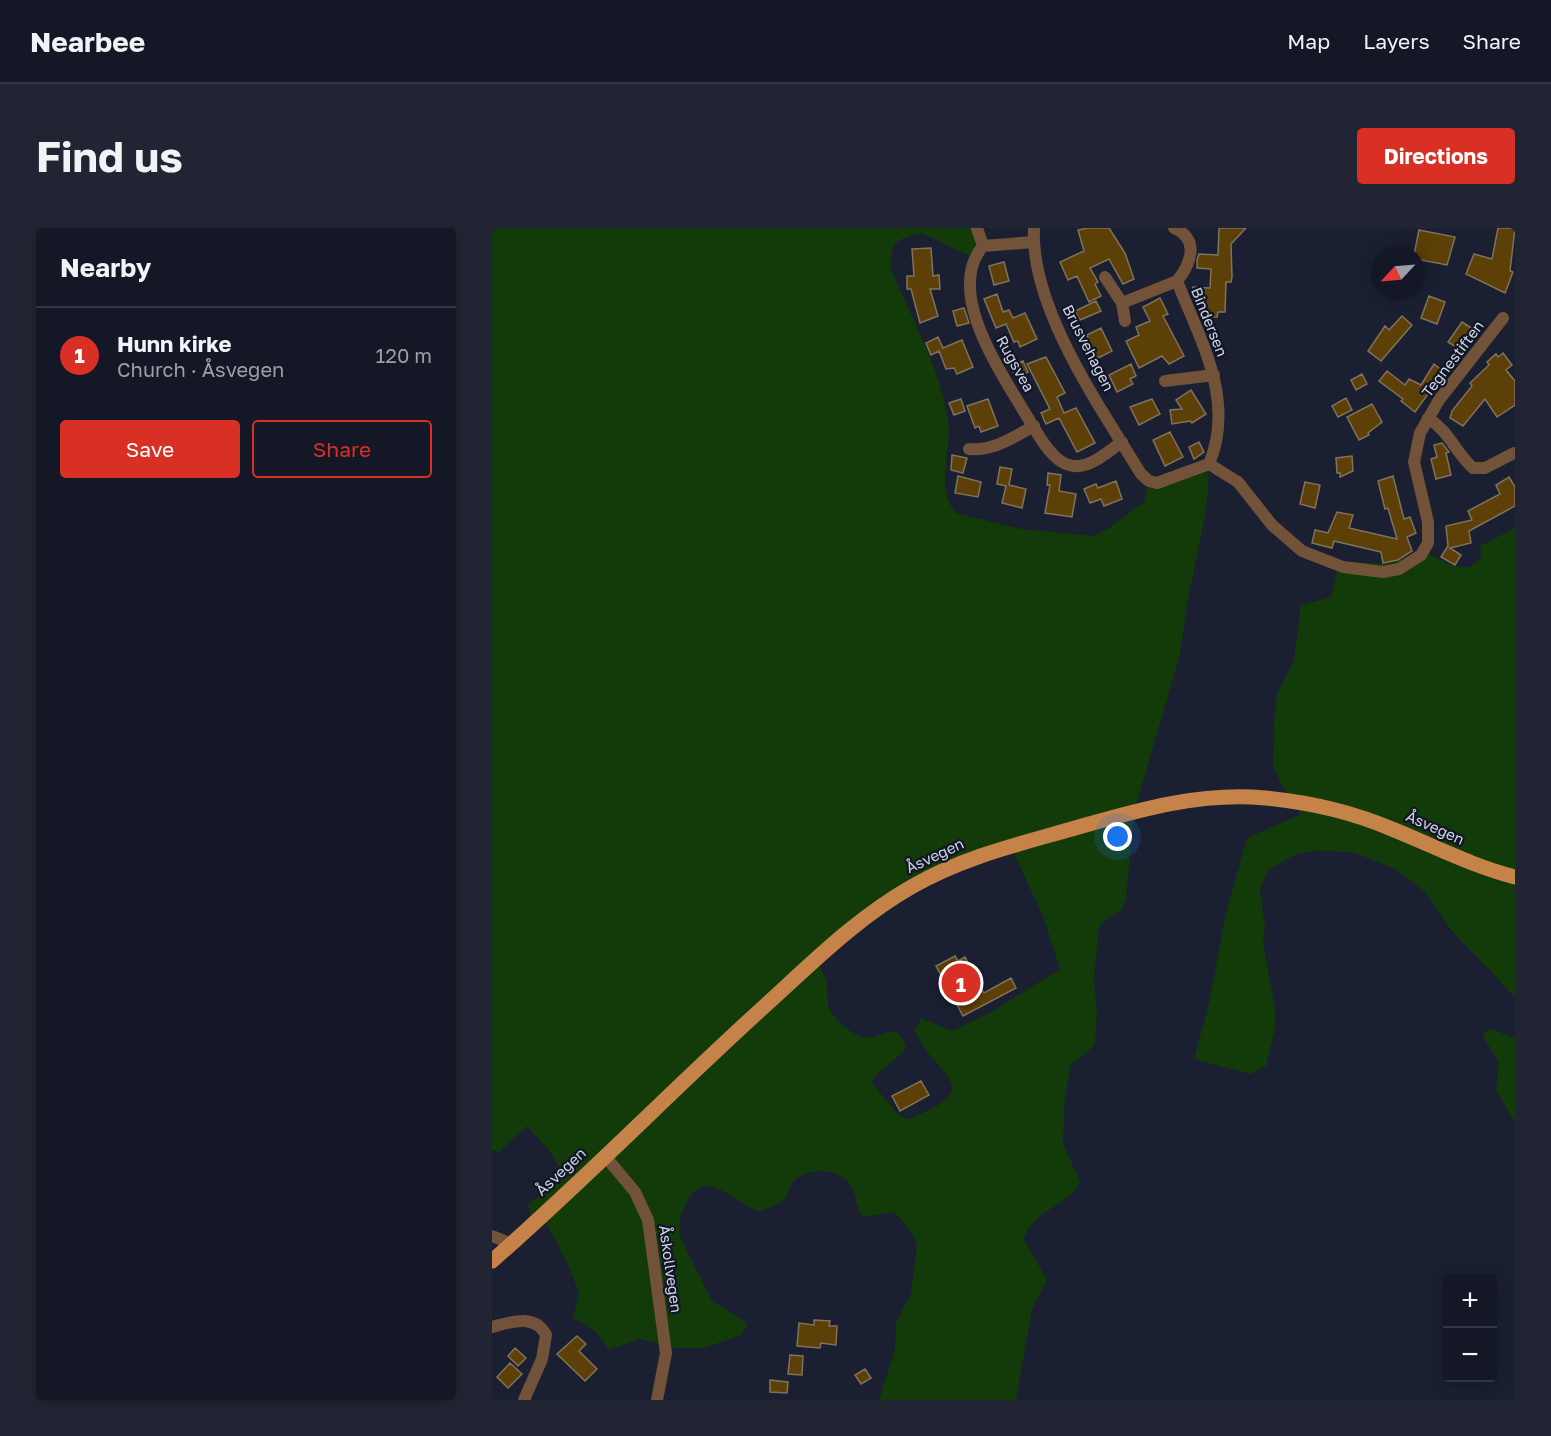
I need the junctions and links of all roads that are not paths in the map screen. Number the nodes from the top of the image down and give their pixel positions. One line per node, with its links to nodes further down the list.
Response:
1 (977, 228): 5 (street)
2 (1034, 228): 4 (street, Brusvehagen)
3 (1174, 228): 7 (street, Bindersen)
4 (1034, 242): 5 (street); 15 (street, Brusvehagen)
5 (983, 246): 14 (street, Rugsvea)
6 (1105, 277): 8 (street)
7 (1177, 281): 8 (street, Bindersen); 11 (street, Bindersen)
8 (1122, 303): 10 (street)
9 (1503, 318): 13 (street, Tegnestiften)
10 (1125, 321)
11 (1214, 375): 12 (street, Bindersen); 18 (street, Bindersen)
12 (1165, 381)
13 (1428, 418): 17 (street, Tegnestiften); 18 (street, Tegnestiften)
14 (1034, 426): 15 (street, Rugsvea); 16 (street)
15 (1122, 442): 18 (street)
16 (969, 449)
17 (1514, 453)
18 (1209, 464)
19 (1515, 877): 20 (main road, Åsvegen)
20 (605, 1156): 22 (main road, Åsvegen); 26 (street, Åskollvegen)
21 (492, 1236): 22 (street)
22 (512, 1244): 23 (main road, Åsvegen)
23 (492, 1261)
24 (492, 1327): 25 (street)
25 (524, 1400)
26 (657, 1400)

